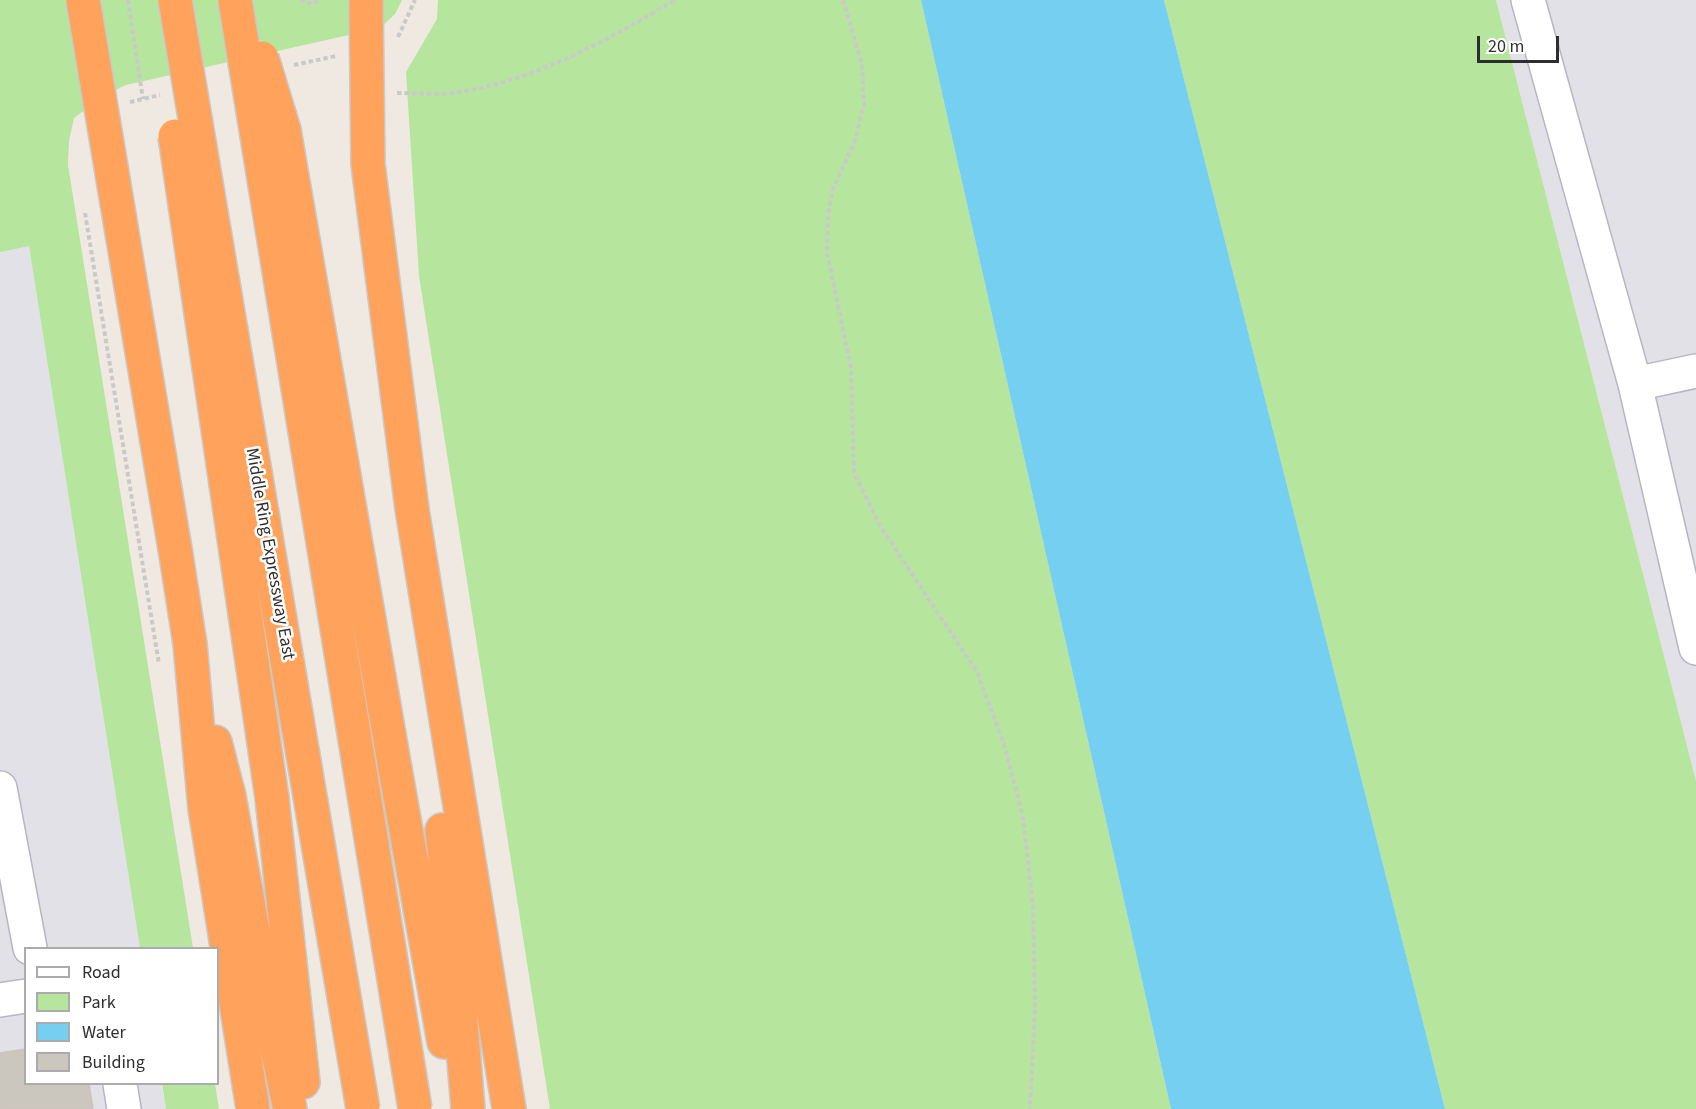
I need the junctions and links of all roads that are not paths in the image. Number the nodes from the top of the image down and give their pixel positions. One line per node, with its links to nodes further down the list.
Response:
1 (83, 0): 11 (highway, bridge)
2 (160, 0): 21 (highway, bridge)
3 (175, 0): 22 (highway, Middle Ring Expressway East, bridge)
4 (236, 0): 23 (highway, bridge)
5 (244, 0): 24 (highway, bridge)
6 (366, 0): 10 (highway, bridge)
7 (1528, 0): 9 (lane)
8 (1696, 371): 9 (lane)
9 (1635, 384): 12 (lane)
10 (429, 627): 25 (highway); 26 (highway)
11 (190, 645): 19 (highway); 20 (highway)
12 (1696, 648)
13 (0, 788): 14 (lane)
14 (30, 947)
15 (24, 996): 16 (lane)
16 (0, 1000)
17 (120, 1085): 18 (lane)
18 (124, 1109)
19 (253, 1109)
20 (291, 1109)
21 (305, 1109)
22 (363, 1109)
23 (415, 1109)
24 (456, 1109)
25 (468, 1109)
26 (509, 1109)

